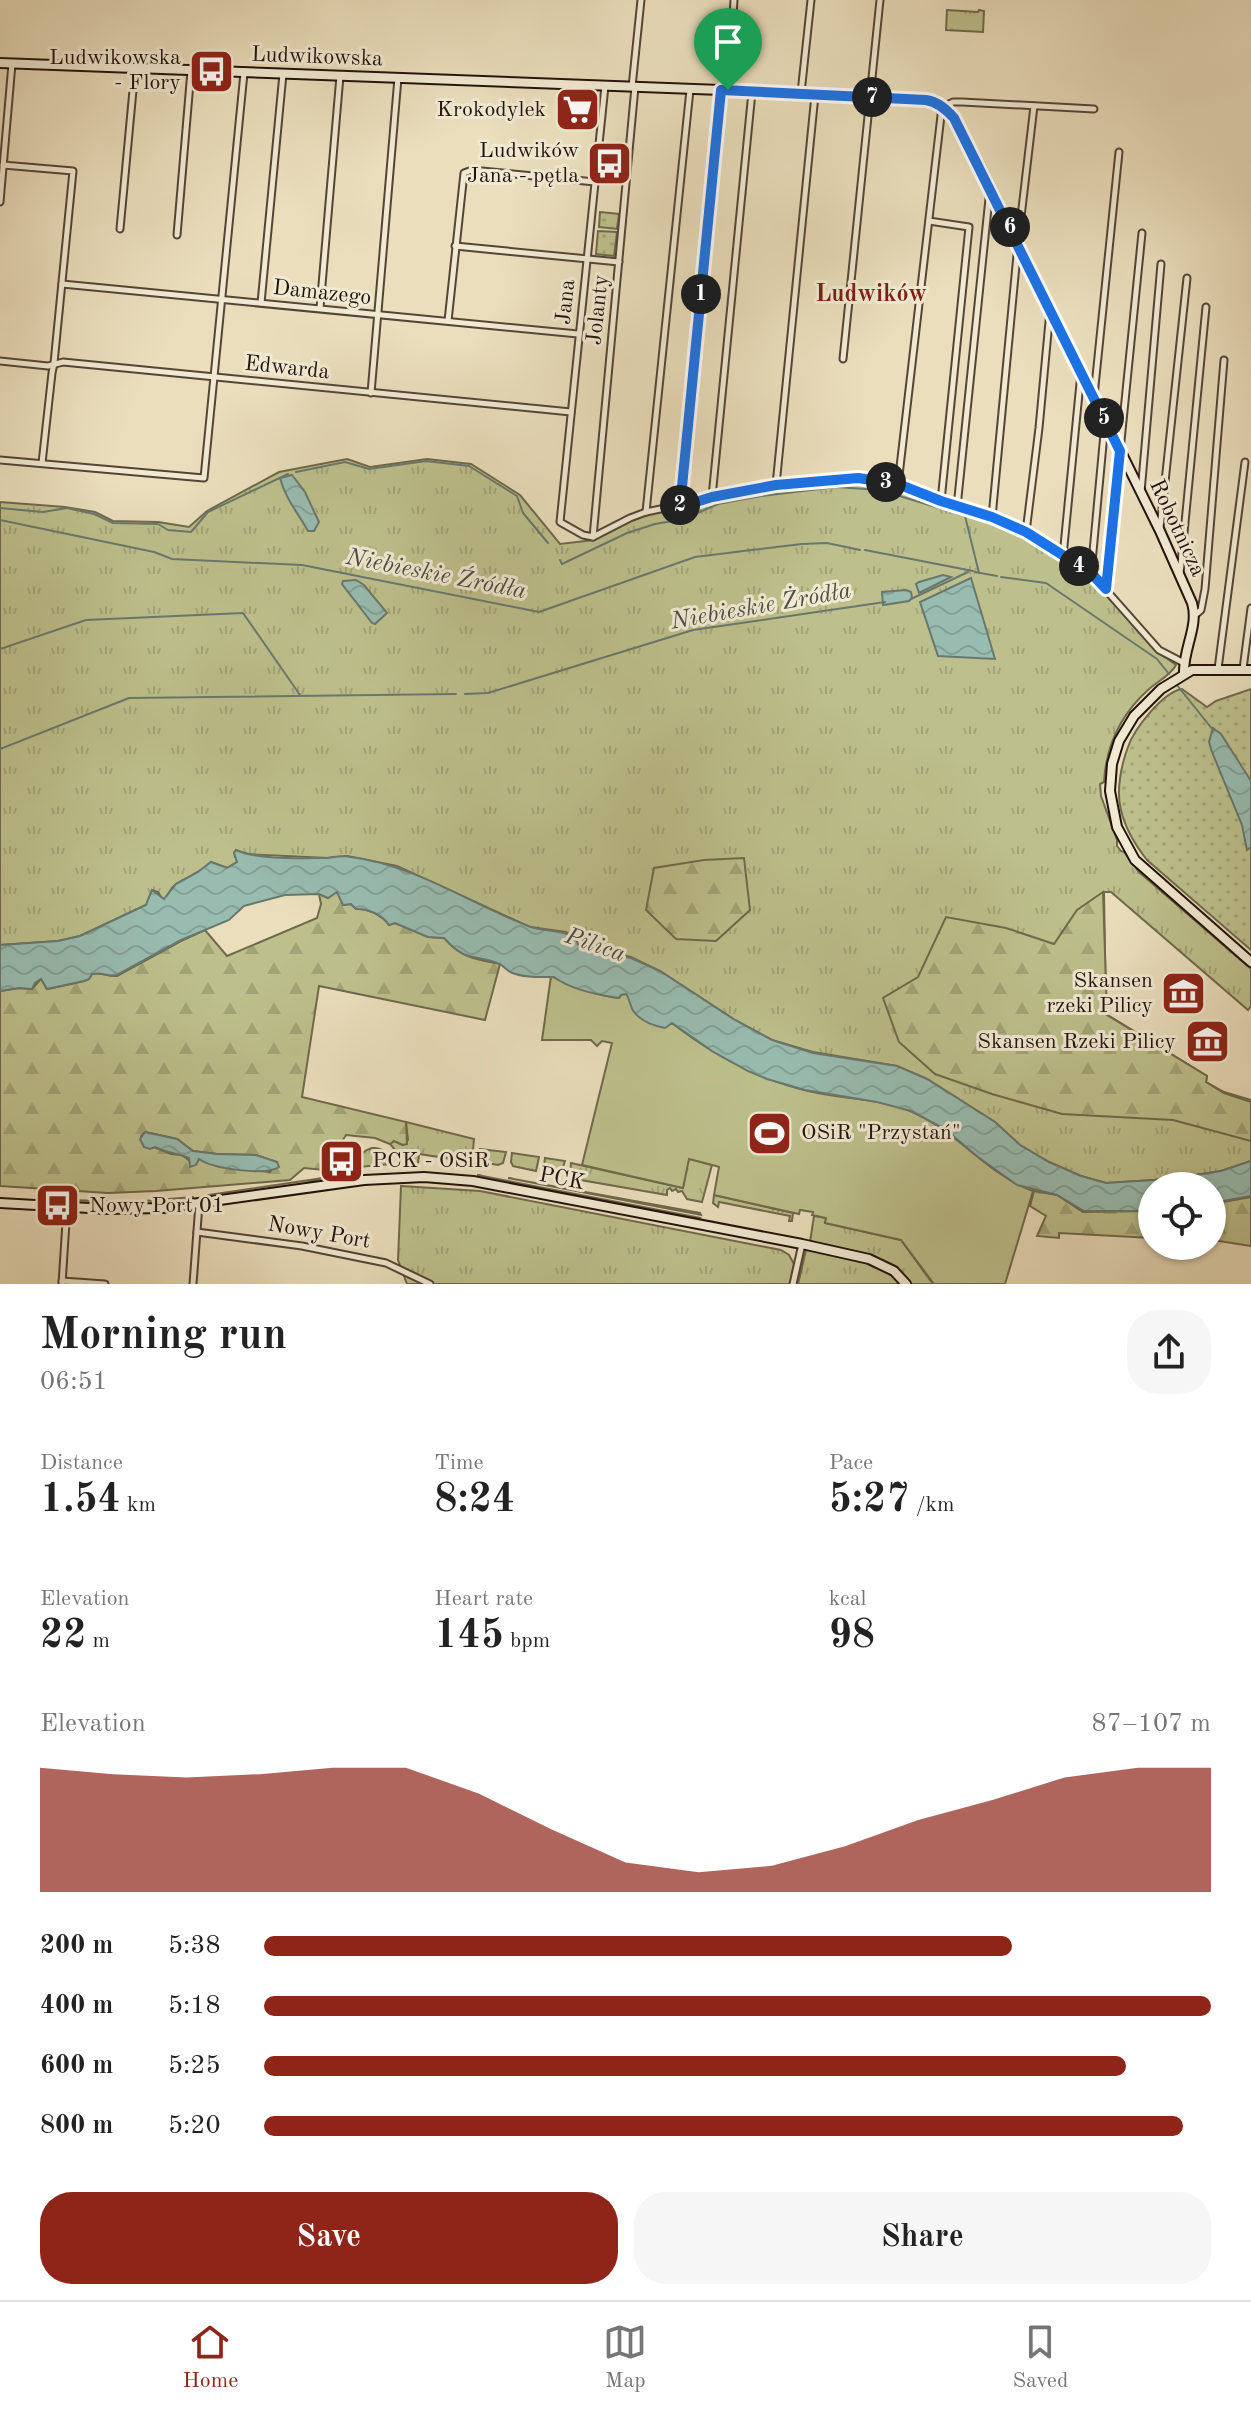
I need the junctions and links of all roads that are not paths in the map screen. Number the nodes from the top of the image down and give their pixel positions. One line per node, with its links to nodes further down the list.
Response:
1 (641, 0): 14 (street)
2 (734, 0): 16 (street)
3 (811, 0): 18 (street)
4 (880, 0): 20 (street)
5 (0, 63): 6 (street, Ludwikowska)
6 (12, 64): 7 (street, Ludwikowska); 25 (street)
7 (135, 69): 8 (street, Ludwikowska); 30 (street)
8 (191, 71): 9 (street, Ludwikowska); 32 (street)
9 (244, 73): 10 (street, Ludwikowska); 40 (street)
10 (283, 74): 11 (street, Ludwikowska); 41 (street)
11 (340, 76): 12 (street, Ludwikowska); 44 (street)
12 (398, 78): 13 (street, Ludwikowska); 45 (street)
13 (605, 86): 14 (street, Ludwikowska); 26 (street, Jana)
14 (634, 87): 15 (street, Ludwikowska); 36 (street, Jolanty)
15 (690, 89): 16 (street, Ludwikowska); 69 (street)
16 (724, 90): 17 (street, Ludwikowska); 67 (street)
17 (752, 91): 18 (street, Ludwikowska); 65 (street)
18 (801, 93): 19 (street, Ludwikowska)
19 (815, 94): 20 (street, Ludwikowska); 63 (street)
20 (870, 97): 22 (street, Ludwikowska); 48 (street)
21 (1034, 106): 22 (street, Ludwikowska); 23 (street, Ludwikowska); 33 (street)
22 (942, 107): 27 (street, Robotnicza); 29 (street)
23 (1094, 109)
24 (1119, 152): 55 (street)
25 (3, 165): 28 (street); 39 (street)
26 (595, 182): 34 (street); 35 (street, Jana)
27 (991, 188): 33 (street, Robotnicza); 68 (street)
28 (0, 202)
29 (929, 221): 62 (street); 66 (street)
30 (120, 229)
31 (1142, 233): 58 (street)
32 (177, 235)
33 (1019, 245): 42 (street, Robotnicza); 70 (street)
34 (455, 246): 35 (street); 46 (street)
35 (587, 259): 36 (street); 47 (street, Jana)
36 (619, 262): 73 (street, Jolanty)
37 (1161, 264): 64 (street)
38 (1187, 278): 71 (street)
39 (62, 284): 40 (street, Damazego); 51 (street)
40 (222, 299): 41 (street, Damazego); 53 (street)
41 (261, 303): 44 (street, Damazego)
42 (1050, 307): 52 (street, Robotnicza); 72 (street)
43 (1206, 307): 76 (street)
44 (320, 308): 45 (street, Damazego)
45 (377, 314): 46 (street, Damazego); 54 (street)
46 (448, 321): 47 (street, Damazego)
47 (579, 334): 56 (street, Jana)
48 (843, 359)
49 (1224, 360): 79 (street)
50 (0, 361): 51 (street, Edwarda)
51 (54, 363): 53 (street, Edwarda); 61 (street)
52 (1081, 371): 55 (street, Robotnicza); 74 (street)
53 (214, 377): 54 (street, Edwarda); 61 (street)
54 (371, 393): 56 (street, Edwarda)
55 (1094, 397): 57 (street, Robotnicza)
56 (571, 412): 73 (street, Jana)
57 (1105, 420): 58 (street, Robotnicza); 75 (street)
58 (1120, 451): 64 (street, Robotnicza); 77 (street)
59 (0, 460): 61 (street)
60 (1245, 462): 81 (street)
61 (42, 463)
62 (898, 484): 63 (street); 66 (street)
63 (776, 485): 65 (street)
64 (1141, 493): 71 (street, Robotnicza)
65 (712, 497): 67 (street)
66 (941, 501): 68 (street)
67 (680, 507): 69 (street)
68 (957, 507): 70 (street)
69 (646, 512): 73 (street)
70 (992, 517): 72 (street)
71 (1160, 531): 76 (street, Robotnicza)
72 (1026, 532): 74 (street)
73 (593, 537)
74 (1063, 556): 75 (street)
75 (1091, 573): 77 (street)
76 (1180, 575): 79 (street, Robotnicza)
77 (1106, 589): 80 (street)
78 (1251, 608): 82 (street)
79 (1194, 616): 80 (street)
80 (1184, 668): 81 (street); 83 (street)
81 (1218, 669): 82 (street)
82 (1247, 670)
83 (1251, 962)
84 (0, 1203): 86 (street)
85 (199, 1204): 86 (street); 87 (street); 88 (street, PCK)
86 (67, 1207): 89 (street)
87 (197, 1232): 91 (street); 92 (street, Nowy Port)
88 (802, 1244): 93 (street); 94 (street, PCK)
89 (62, 1282): 90 (street)
90 (105, 1284)
91 (193, 1284)
92 (430, 1284)
93 (793, 1284)
94 (906, 1284)

